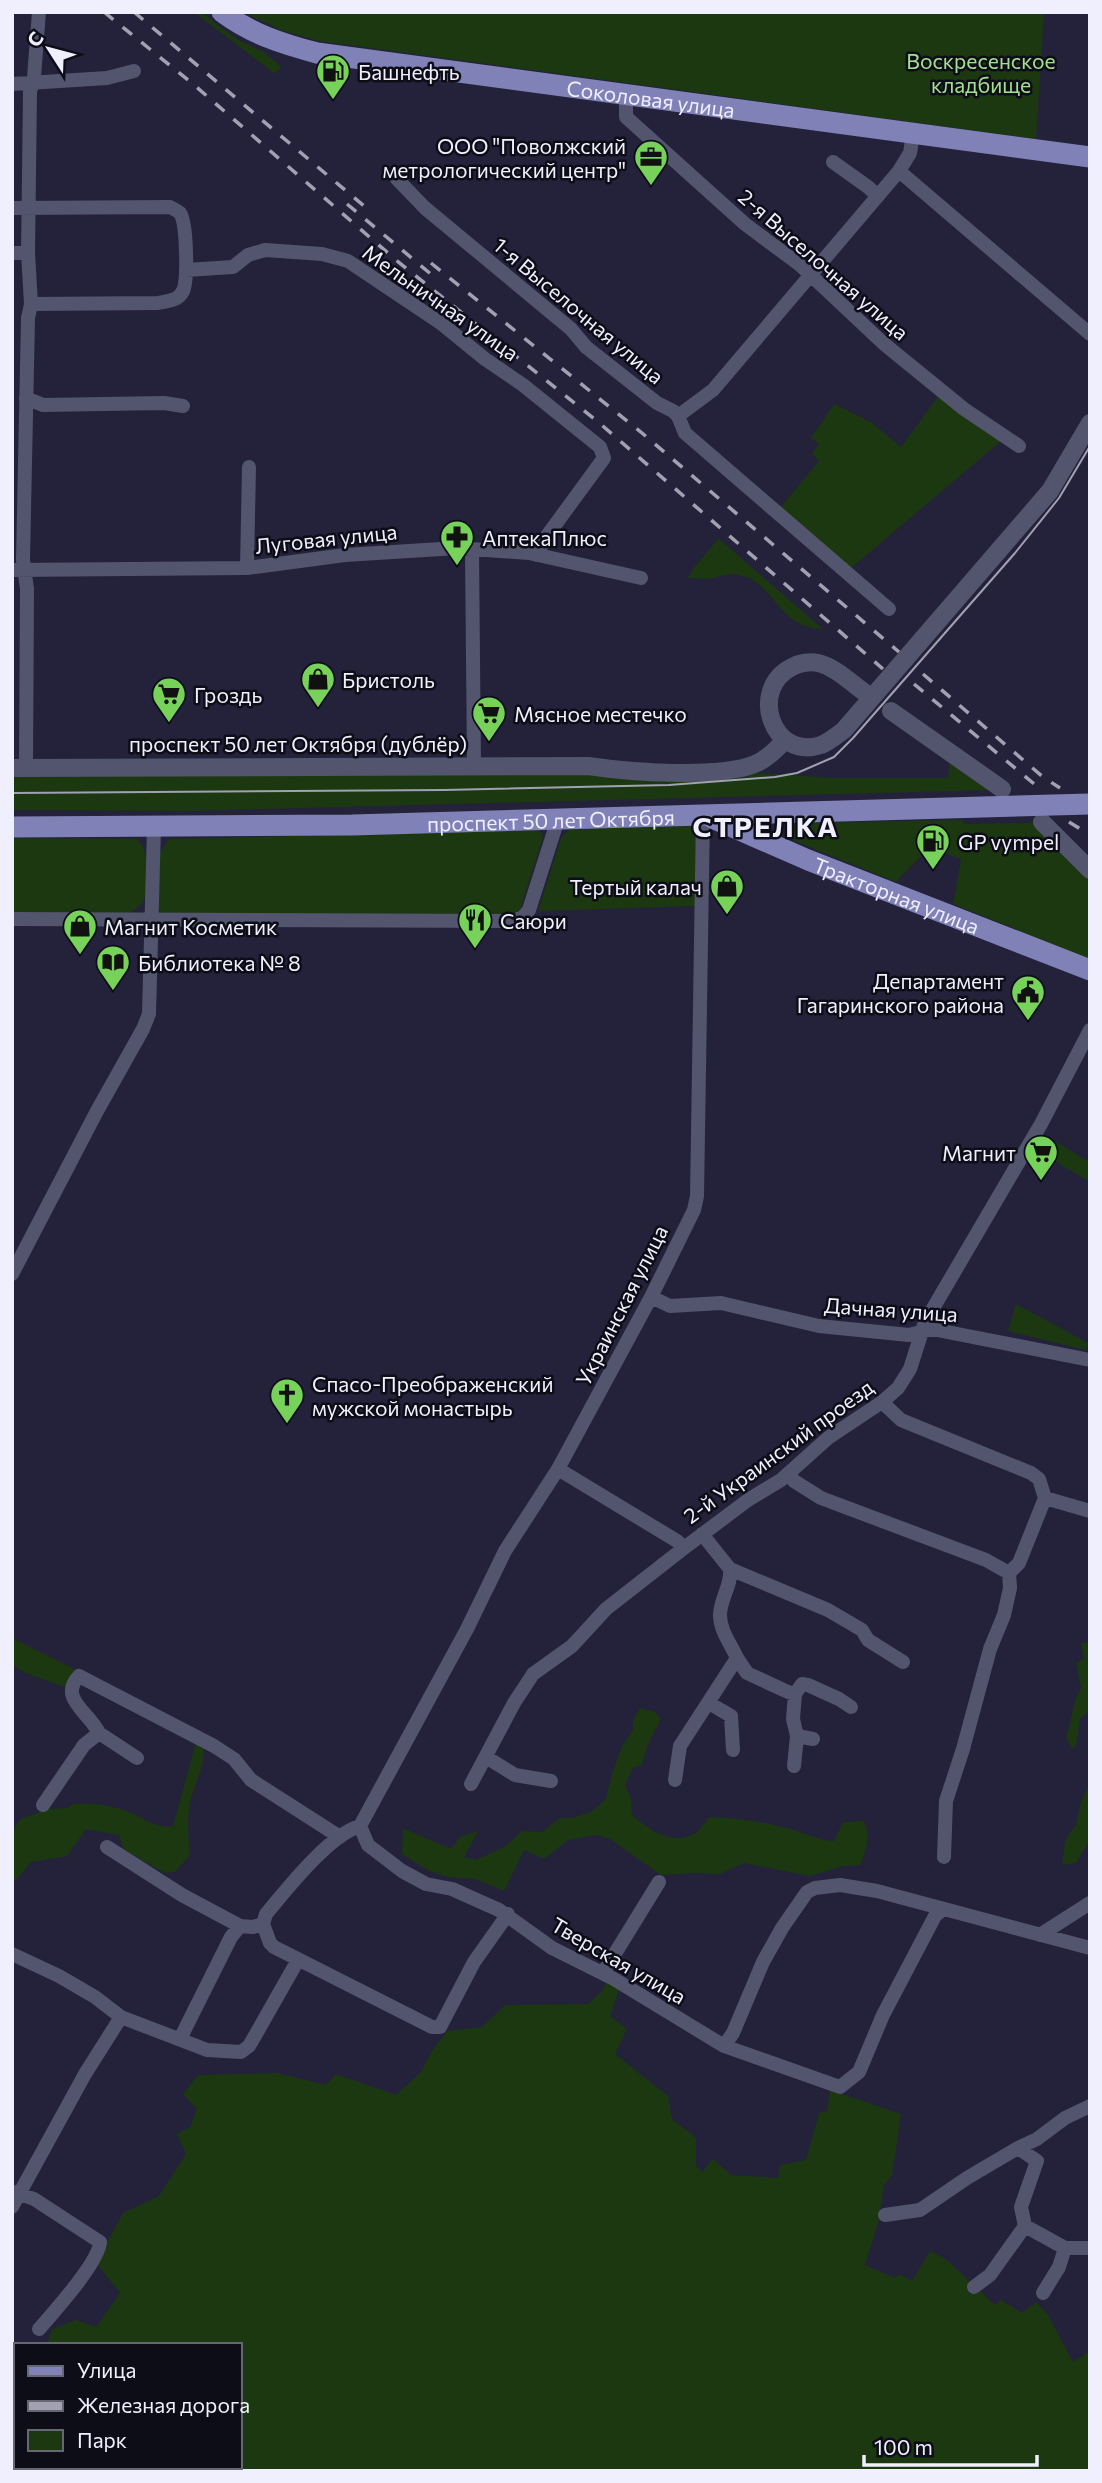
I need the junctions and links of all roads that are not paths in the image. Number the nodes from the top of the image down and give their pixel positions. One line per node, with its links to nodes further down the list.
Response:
1 (39, 12): 4 (street)
2 (222, 12): 6 (main road, Соколовая улица)
3 (135, 71): 4 (street)
4 (33, 82): 5 (street); 14 (street)
5 (12, 84)
6 (626, 96): 7 (main road, Соколовая улица); 18 (street, 2-я Выселочная улица)
7 (913, 134): 8 (main road, Соколовая улица); 10 (street)
8 (1090, 157)
9 (833, 162): 12 (street)
10 (899, 171): 12 (street); 20 (street)
11 (397, 179): 23 (street, 1-я Выселочная улица)
12 (878, 197): 18 (street)
13 (12, 208): 14 (street)
14 (29, 208): 16 (street); 17 (street)
15 (12, 253): 16 (street)
16 (28, 253): 19 (street)
17 (186, 270): 19 (street); 28 (street, Мельничная улица)
18 (811, 276): 23 (street); 25 (street, 2-я Выселочная улица)
19 (31, 304): 21 (street)
20 (1090, 334)
21 (26, 398): 22 (street); 30 (street)
22 (183, 406)
23 (678, 416): 32 (street, 1-я Выселочная улица)
24 (1090, 423): 35 (street)
25 (1019, 446)
26 (249, 467): 29 (street)
27 (472, 550): 28 (street, Луговая улица); 29 (street, Луговая улица); 36 (street)
28 (537, 555): 31 (street, Луговая улица)
29 (247, 568): 30 (street, Луговая улица)
30 (19, 570): 37 (street)
31 (641, 579)
32 (889, 609)
33 (864, 692): 35 (street)
34 (891, 711): 38 (street)
35 (784, 741): 36 (street, проспект 50 лет Октября (дублёр))
36 (474, 765): 37 (street, проспект 50 лет Октября (дублёр))
37 (19, 768)
38 (1002, 789)
39 (1090, 804): 40 (main road, проспект 50 лет Октября)
40 (802, 812): 41 (main road, проспект 50 лет Октября); 46 (main road)
41 (703, 814): 42 (main road, проспект 50 лет Октября); 46 (main road, Тракторная улица); 53 (street, Украинская улица)
42 (558, 819): 45 (main road, проспект 50 лет Октября); 49 (street)
43 (1042, 822): 47 (street)
44 (12, 827): 45 (main road, проспект 50 лет Октября)
45 (154, 827): 49 (street)
46 (794, 852): 50 (main road, Тракторная улица)
47 (1090, 870)
48 (12, 919): 49 (street)
49 (151, 919): 52 (street)
50 (1090, 970)
51 (1090, 1030): 54 (street, 2-й Украинский проезд)
52 (12, 1274)
53 (651, 1297): 54 (street, Дачная улица); 57 (street, Украинская улица)
54 (922, 1331): 55 (street, Дачная улица); 56 (street, 2-й Украинский проезд)
55 (1090, 1360)
56 (883, 1402): 58 (street, 2-й Украинский проезд); 59 (street)
57 (558, 1469): 62 (street); 81 (street, Украинская улица)
58 (789, 1473): 61 (street, 2-й Украинский проезд); 64 (street)
59 (1045, 1498): 60 (street); 64 (street)
60 (1090, 1511)
61 (702, 1534): 62 (street, 2-й Украинский проезд); 63 (street)
62 (684, 1548): 74 (street, 2-й Украинский проезд)
63 (730, 1569): 65 (street); 66 (street)
64 (1009, 1573): 84 (street)
65 (737, 1658): 67 (street); 68 (street)
66 (903, 1662)
67 (795, 1694): 69 (street); 71 (street)
68 (709, 1703): 73 (street); 77 (street)
69 (851, 1707)
70 (99, 1733): 75 (street); 80 (street); 82 (street)
71 (797, 1736): 72 (street); 76 (street)
72 (813, 1739)
73 (733, 1750)
74 (486, 1757): 78 (street); 79 (street, 2-й Украинский проезд)
75 (137, 1758)
76 (794, 1766)
77 (675, 1780)
78 (551, 1781)
79 (471, 1784)
80 (43, 1805)
81 (360, 1826): 82 (street); 88 (street, Тверская улица)
82 (340, 1837): 89 (street)
83 (107, 1847): 90 (street)
84 (944, 1857)
85 (659, 1882): 95 (street)
86 (1090, 1903): 91 (street)
87 (943, 1909): 91 (street); 98 (street); 98 (street, Тверская улица)
88 (508, 1914): 94 (street); 95 (street, Тверская улица)
89 (263, 1924): 90 (street); 94 (street)
90 (240, 1926): 97 (street)
91 (1040, 1935): 92 (street)
92 (1090, 1948)
93 (12, 1954): 96 (street)
94 (298, 1960): 97 (street)
95 (603, 1973): 98 (street, Тверская улица)
96 (121, 2017): 97 (street); 101 (street)
97 (180, 2039)
98 (724, 2046)
99 (1087, 2109): 100 (street)
100 (1018, 2147): 102 (street); 103 (street)
101 (15, 2198): 108 (street)
102 (885, 2215)
103 (1025, 2226): 104 (street); 106 (street)
104 (1065, 2248): 105 (street); 107 (street)
105 (1090, 2248)
106 (974, 2287)
107 (1042, 2293)
108 (40, 2329)

